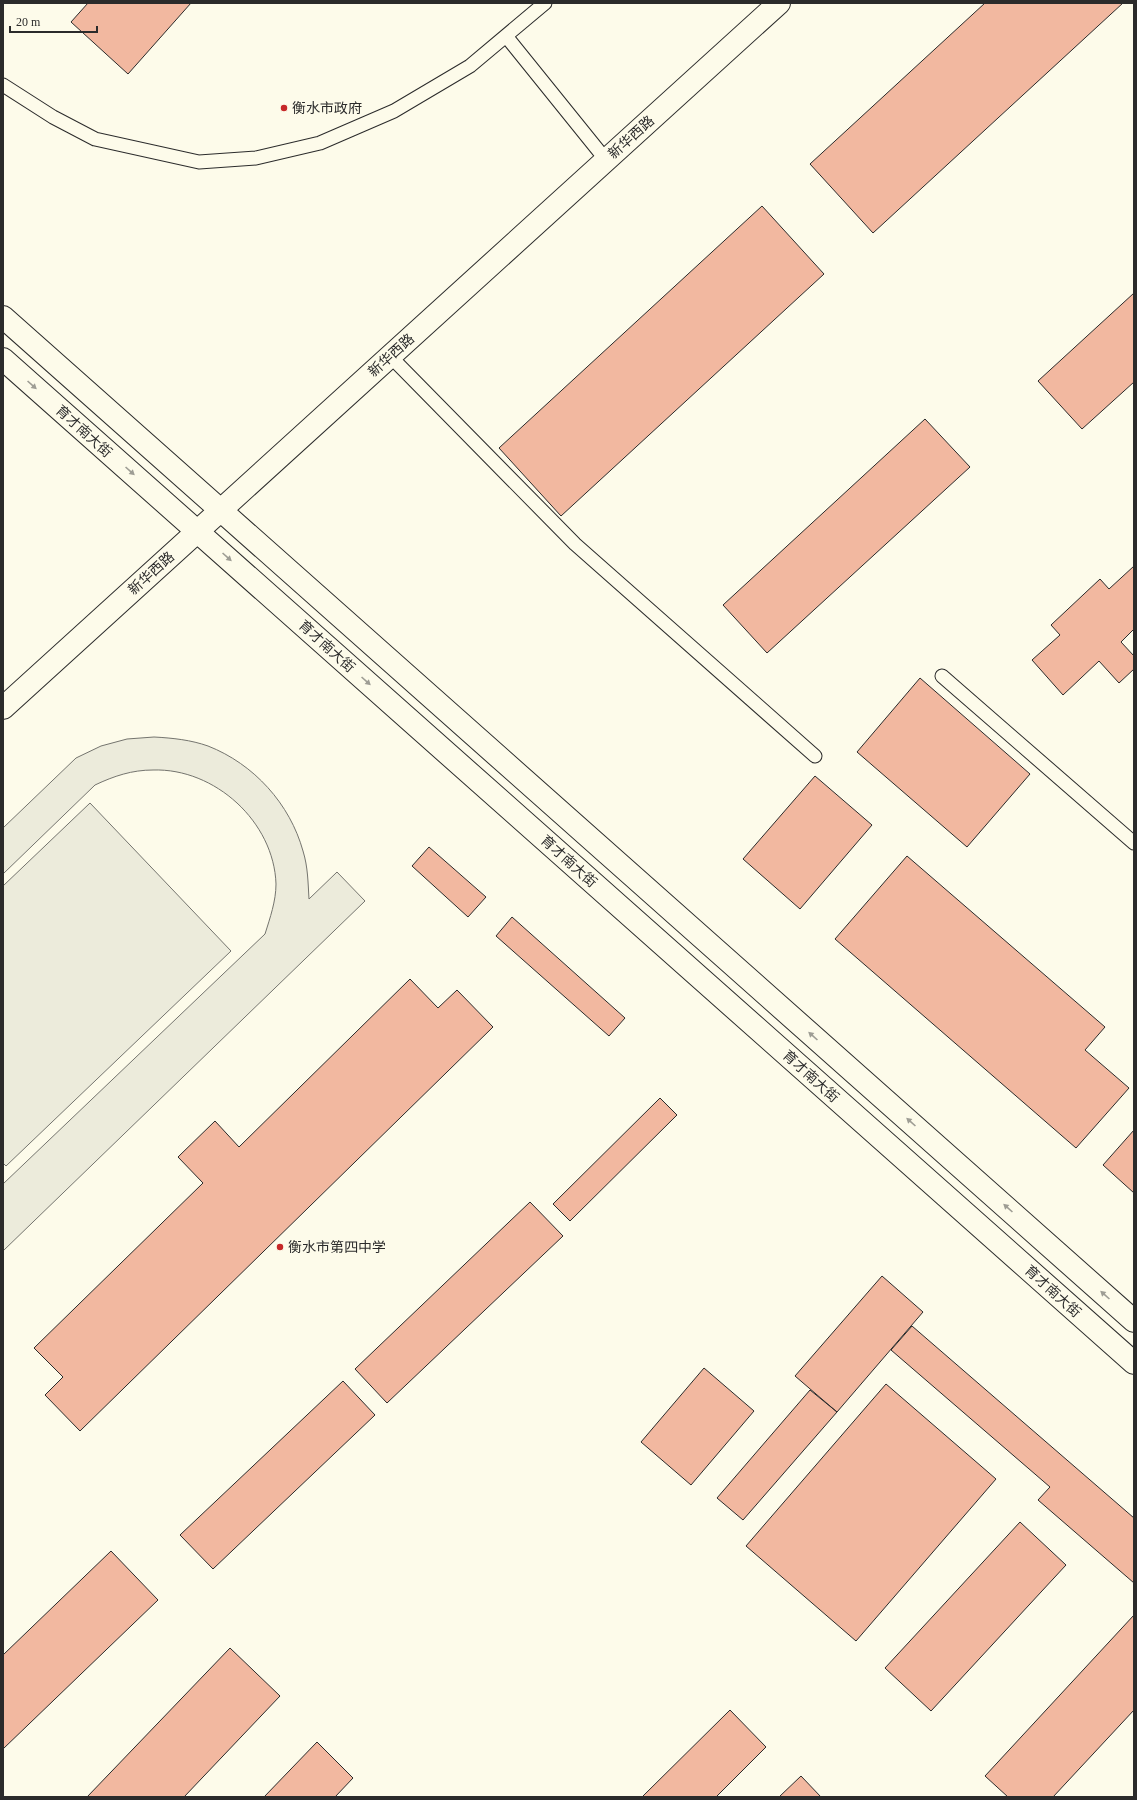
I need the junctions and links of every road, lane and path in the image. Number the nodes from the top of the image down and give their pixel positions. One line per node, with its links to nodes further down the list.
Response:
1 (545, 3): 3 (lane)
2 (779, 3): 5 (main road, 新华西路)
3 (506, 36): 4 (lane); 5 (lane)
4 (3, 85)
5 (606, 160): 7 (main road, 新华西路)
6 (3, 317): 9 (main road)
7 (390, 356): 9 (main road, 新华西路); 13 (lane)
8 (3, 359): 10 (main road, 育才南大街, one-way to 10)
9 (221, 510): 10 (main road, 新华西路); 15 (main road, one-way to 9)
10 (197, 531): 12 (main road, 新华西路); 16 (main road, 育才南大街, one-way to 16)
11 (942, 676): 14 (lane)
12 (3, 708)
13 (815, 756)
14 (1134, 843)
15 (1134, 1320)
16 (1134, 1363)

